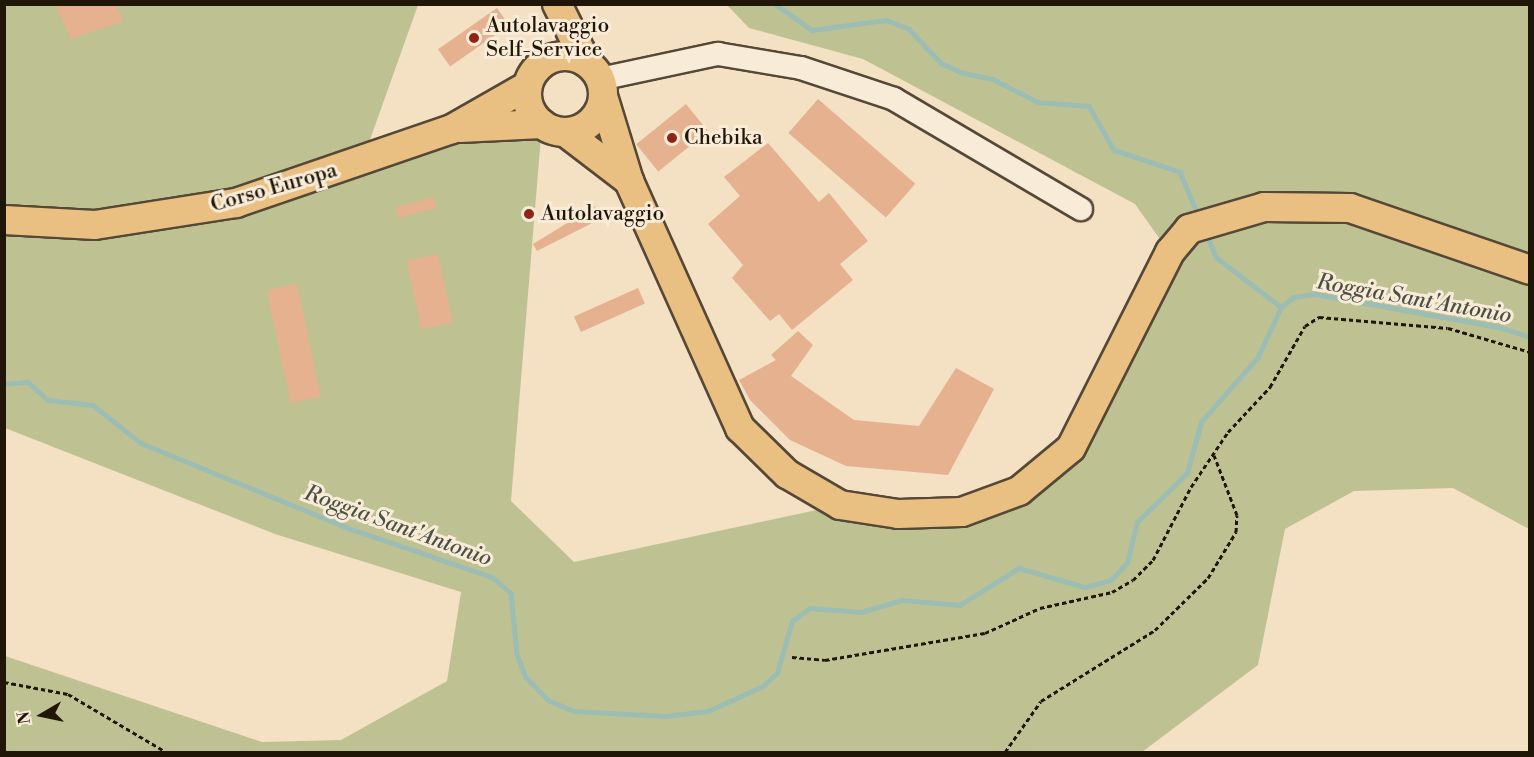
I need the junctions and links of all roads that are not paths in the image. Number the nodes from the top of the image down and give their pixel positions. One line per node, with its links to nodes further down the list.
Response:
1 (556, 4): 2 (main road); 3 (main road)
2 (545, 61): 3 (main road); 4 (main road)
3 (597, 79): 5 (main road); 7 (main road); 8 (street)
4 (527, 86): 5 (main road); 6 (main road, Corso Europa)
5 (554, 128): 6 (main road); 7 (main road)
6 (452, 129): 9 (main road, Corso Europa)
7 (629, 181): 10 (main road)
8 (1081, 209)
9 (4, 220)
10 (1530, 270)

